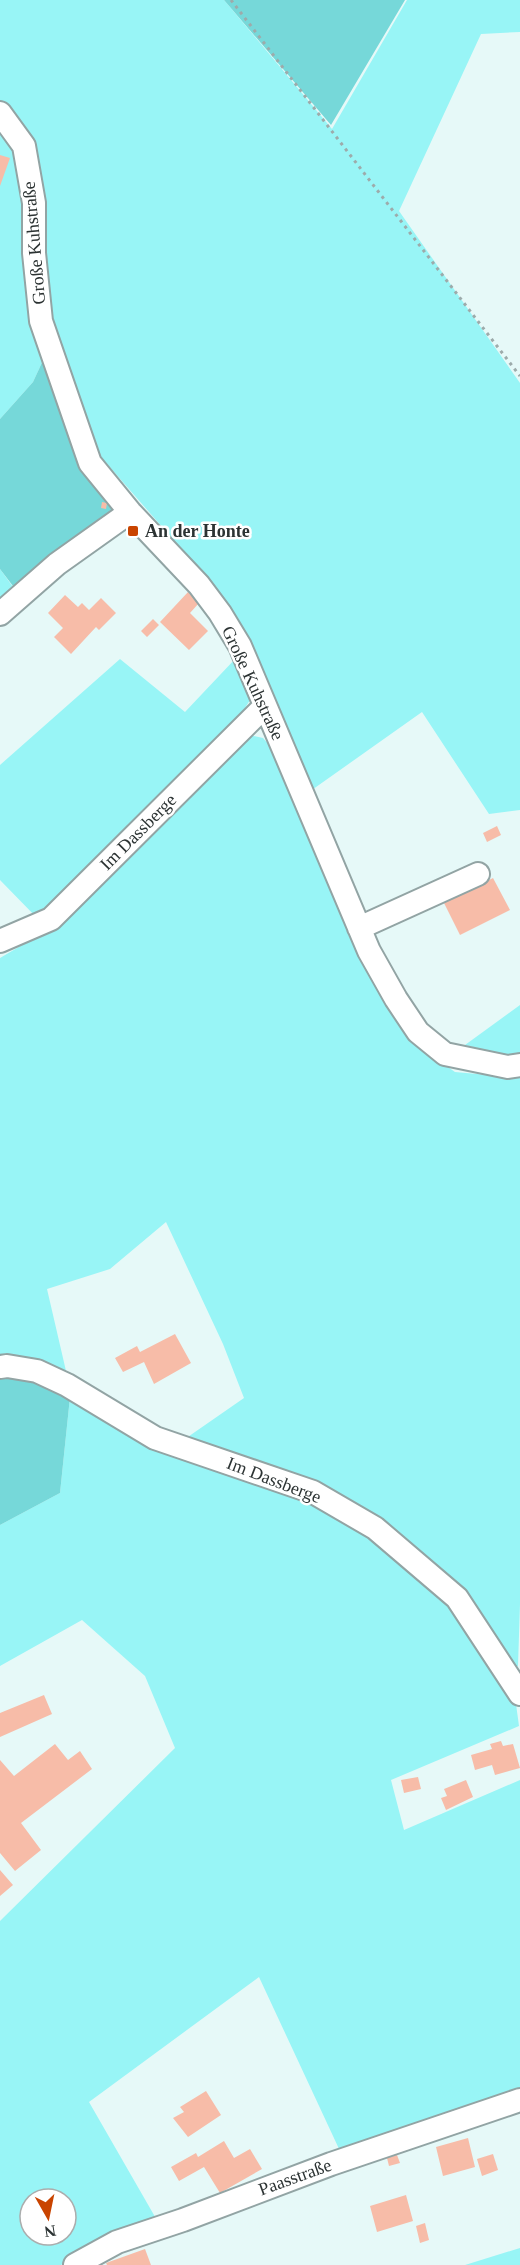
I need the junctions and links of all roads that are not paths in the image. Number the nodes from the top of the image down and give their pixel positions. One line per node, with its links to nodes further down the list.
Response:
1 (0, 113): 2 (street, Große Kuhstraße)
2 (130, 512): 3 (street); 4 (street, Große Kuhstraße)
3 (0, 614)
4 (265, 706): 6 (street, Große Kuhstraße); 7 (street, Im Dassberge)
5 (478, 874): 6 (street)
6 (359, 928): 8 (street, Große Kuhstraße)
7 (0, 941)
8 (520, 1065)
9 (0, 1367): 10 (street, Im Dassberge)
10 (520, 1694)
11 (520, 2100): 12 (street, Paasstraße)
12 (75, 2265)

